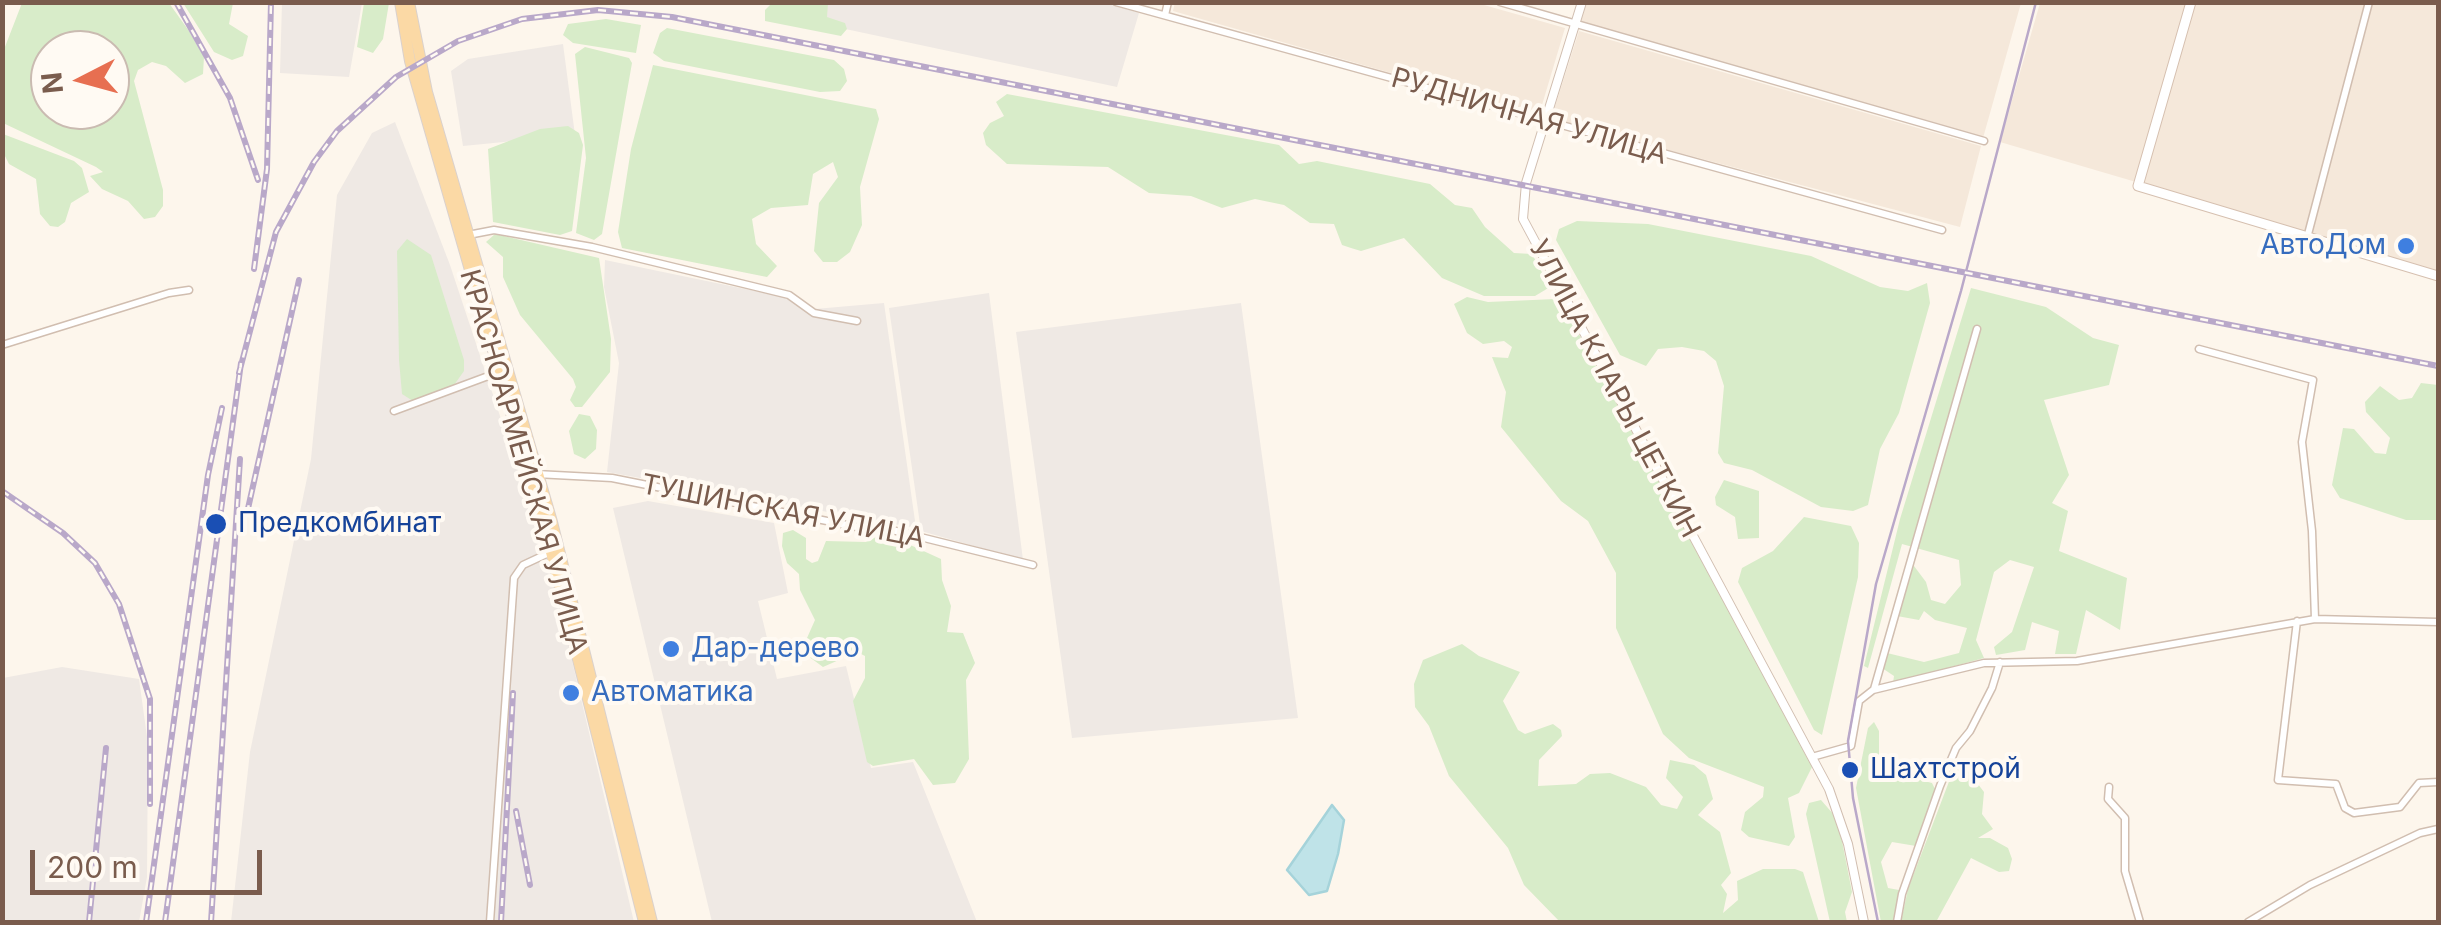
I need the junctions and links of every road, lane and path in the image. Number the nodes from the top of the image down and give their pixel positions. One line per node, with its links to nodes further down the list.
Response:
1 (400, 2): 22 (main road, КРАСНОАРМЕЙСКАЯ УЛИЦА)
2 (409, 2): 14 (main road, КРАСНОАРМЕЙСКАЯ УЛИЦА)
3 (1116, 2): 9 (street, РУДНИЧНАЯ УЛИЦА)
4 (1168, 2): 9 (street)
5 (1500, 2): 10 (street)
6 (1582, 2): 10 (street, УЛИЦА КЛАРЫ ЦЕТКИН)
7 (2192, 2): 15 (main road)
8 (2368, 2): 15 (street)
9 (1165, 15): 11 (street, РУДНИЧНАЯ УЛИЦА)
10 (1575, 24): 11 (street, УЛИЦА КЛАРЫ ЦЕТКИН); 12 (street)
11 (1545, 123): 13 (street, РУДНИЧНАЯ УЛИЦА); 32 (street, УЛИЦА КЛАРЫ ЦЕТКИН)
12 (1984, 141)
13 (1942, 230)
14 (468, 235): 18 (street); 24 (main road, КРАСНОАРМЕЙСКАЯ УЛИЦА)
15 (2306, 239): 16 (main road)
16 (2438, 276)
17 (189, 290): 20 (street)
18 (857, 321)
19 (1978, 330): 31 (street)
20 (2, 345)
21 (2199, 350): 27 (street)
22 (499, 372): 23 (street); 24 (main road, КРАСНОАРМЕЙСКАЯ УЛИЦА)
23 (394, 411)
24 (534, 474): 25 (main road, КРАСНОАРМЕЙСКАЯ УЛИЦА); 26 (street, ТУШИНСКАЯ УЛИЦА)
25 (555, 551): 36 (street); 37 (main road, КРАСНОАРМЕЙСКАЯ УЛИЦА); 38 (main road, КРАСНОАРМЕЙСКАЯ УЛИЦА)
26 (1033, 566)
27 (2315, 619): 28 (street); 29 (street)
28 (2298, 621): 30 (street); 33 (street)
29 (2438, 622)
30 (2000, 662): 31 (street); 40 (street)
31 (1874, 690): 32 (street)
32 (1812, 758): 39 (street, УЛИЦА КЛАРЫ ЦЕТКИН)
33 (2438, 782)
34 (2109, 787): 41 (street)
35 (2438, 829): 42 (street)
36 (490, 922)
37 (644, 922)
38 (652, 922)
39 (1864, 922)
40 (1897, 922)
41 (2140, 922)
42 (2248, 922)

